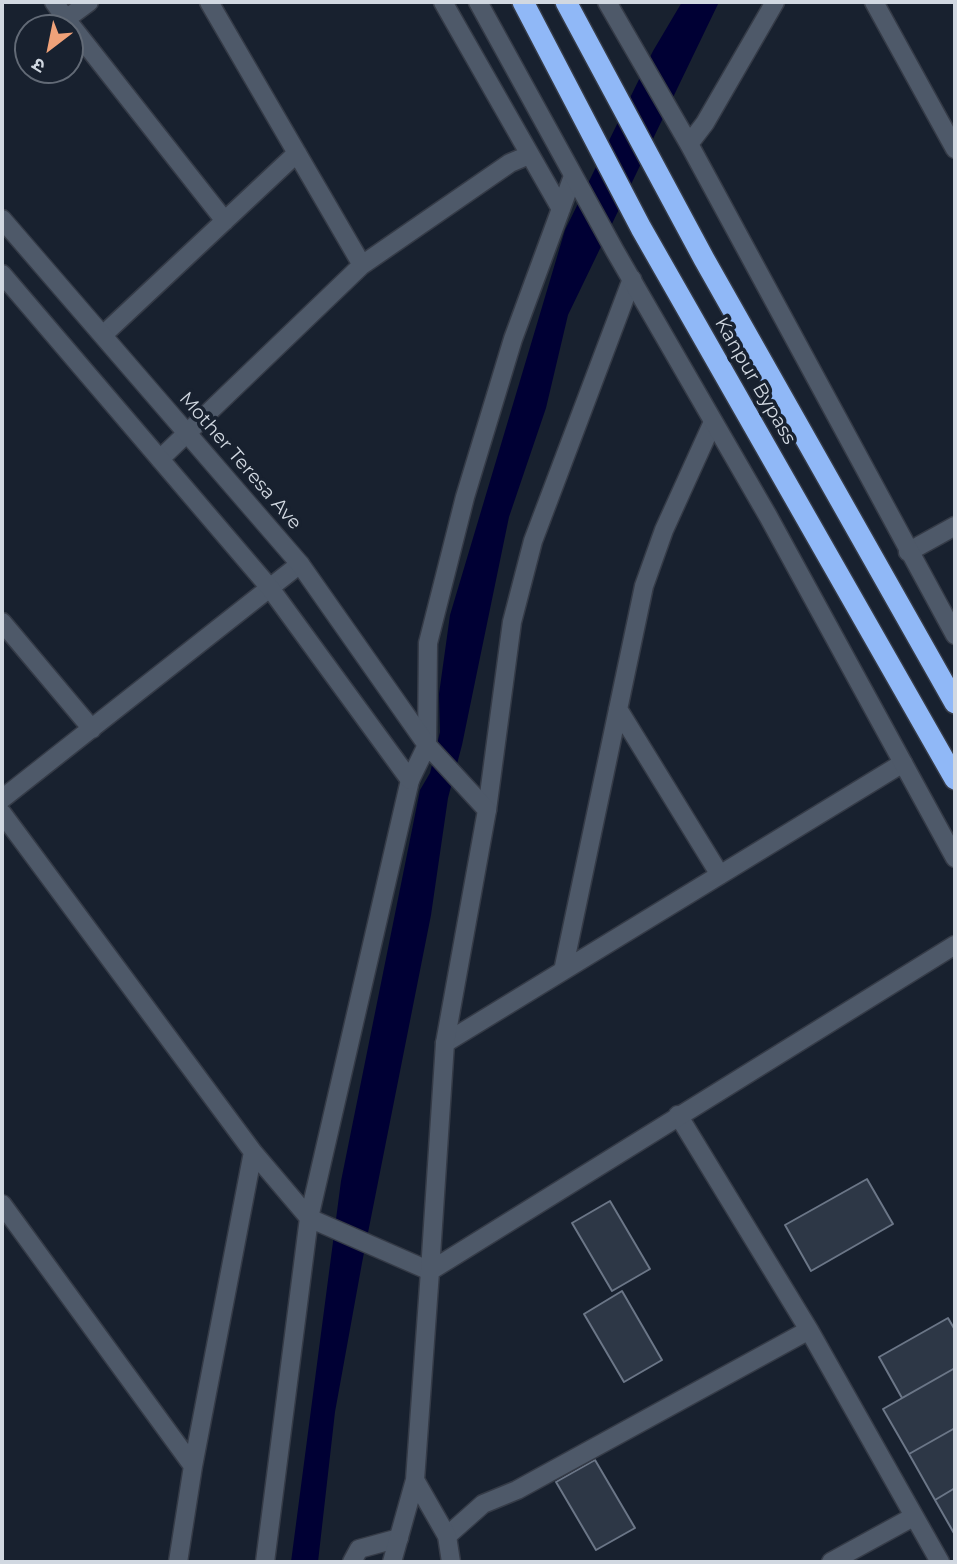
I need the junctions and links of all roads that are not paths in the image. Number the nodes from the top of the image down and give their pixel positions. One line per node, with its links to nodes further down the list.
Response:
1 (89, 2): 10 (street)
2 (209, 2): 14 (street)
3 (443, 2): 15 (street)
4 (478, 2): 16 (street)
5 (523, 2): 38 (highway, Kanpur Bypass)
6 (566, 2): 33 (highway, Kanpur Bypass)
7 (775, 2): 12 (street)
8 (873, 2): 13 (street)
9 (613, 6): 12 (street)
10 (73, 14)
11 (84, 42): 19 (street)
12 (689, 144): 28 (street)
13 (955, 149)
14 (297, 153): 19 (street); 20 (street)
15 (528, 155): 17 (street); 20 (street)
16 (577, 182): 17 (street); 22 (street)
17 (561, 209): 36 (street)
18 (2, 219): 23 (street, Mother Teresa Ave)
19 (225, 220): 23 (street)
20 (362, 265): 25 (street)
21 (2, 274): 26 (street)
22 (632, 279): 24 (street); 41 (street)
23 (103, 335): 25 (street, Mother Teresa Ave)
24 (713, 422): 34 (street); 37 (street)
25 (188, 433): 26 (street); 29 (street, Mother Teresa Ave)
26 (160, 459): 30 (street)
27 (955, 526): 28 (street)
28 (908, 552): 32 (street)
29 (300, 564): 30 (street); 36 (street, Mother Teresa Ave)
30 (270, 588): 35 (street); 39 (street)
31 (2, 622): 35 (street)
32 (955, 635)
33 (955, 703)
34 (618, 709): 44 (street); 46 (street)
35 (92, 729): 40 (street)
36 (431, 748): 39 (street); 41 (street, Mother Teresa Ave)
37 (903, 763): 43 (street); 44 (street)
38 (955, 779)
39 (410, 780): 51 (street)
40 (2, 799)
41 (487, 810): 47 (street)
42 (2, 813): 49 (street)
43 (955, 858)
44 (720, 875): 46 (street)
45 (955, 944): 48 (street)
46 (563, 971): 47 (street)
47 (445, 1043): 52 (street)
48 (678, 1115): 52 (street); 53 (street)
49 (253, 1152): 51 (street); 54 (street)
50 (2, 1204): 54 (street)
51 (312, 1220): 52 (street); 60 (street)
52 (430, 1271): 55 (street)
53 (809, 1330): 56 (street); 57 (street)
54 (193, 1466): 59 (street)
55 (415, 1480): 57 (street); 58 (street)
56 (914, 1517): 64 (street); 65 (street)
57 (447, 1536): 63 (street)
58 (399, 1538): 61 (street); 62 (street)
59 (178, 1562)
60 (265, 1562)
61 (352, 1562)
62 (392, 1562)
63 (451, 1562)
64 (831, 1562)
65 (940, 1562)

